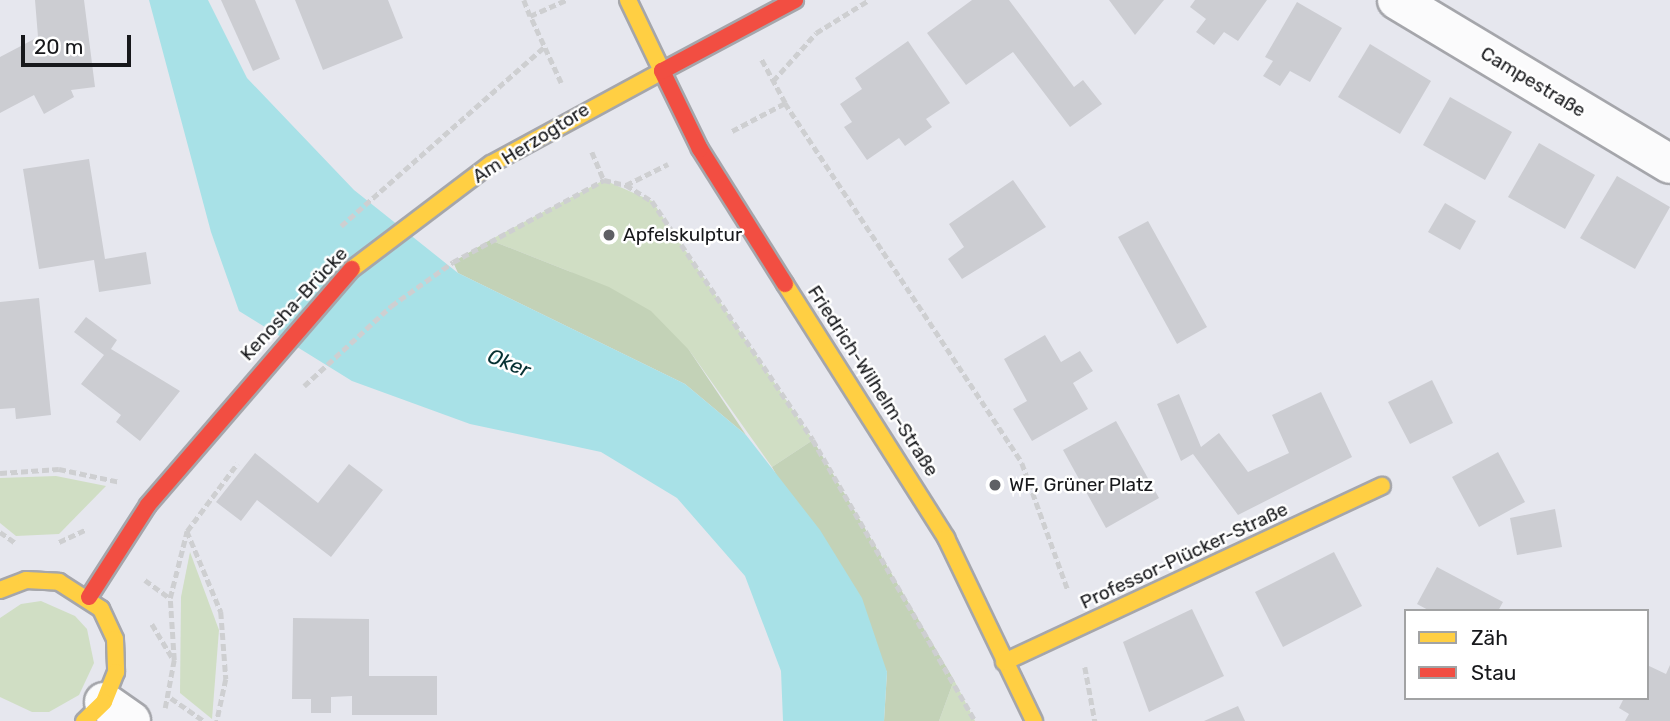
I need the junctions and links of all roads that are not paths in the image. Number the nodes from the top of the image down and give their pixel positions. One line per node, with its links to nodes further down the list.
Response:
1 (628, 0): 4 (street, Friedrich-Wilhelm-Straße)
2 (795, 0): 4 (street, Am Herzogtore)
3 (1397, 0): 5 (street, Campestraße)
4 (662, 71): 6 (street, Am Herzogtore); 10 (street, Friedrich-Wilhelm-Straße)
5 (1670, 164)
6 (407, 227): 9 (street, Kenosha-Brücke)
7 (1382, 486): 10 (street, Professor-Plücker-Straße)
8 (0, 590): 9 (street)
9 (89, 597): 11 (street)
10 (1004, 662): 12 (street, Friedrich-Wilhelm-Straße)
11 (106, 715)
12 (1034, 721)

